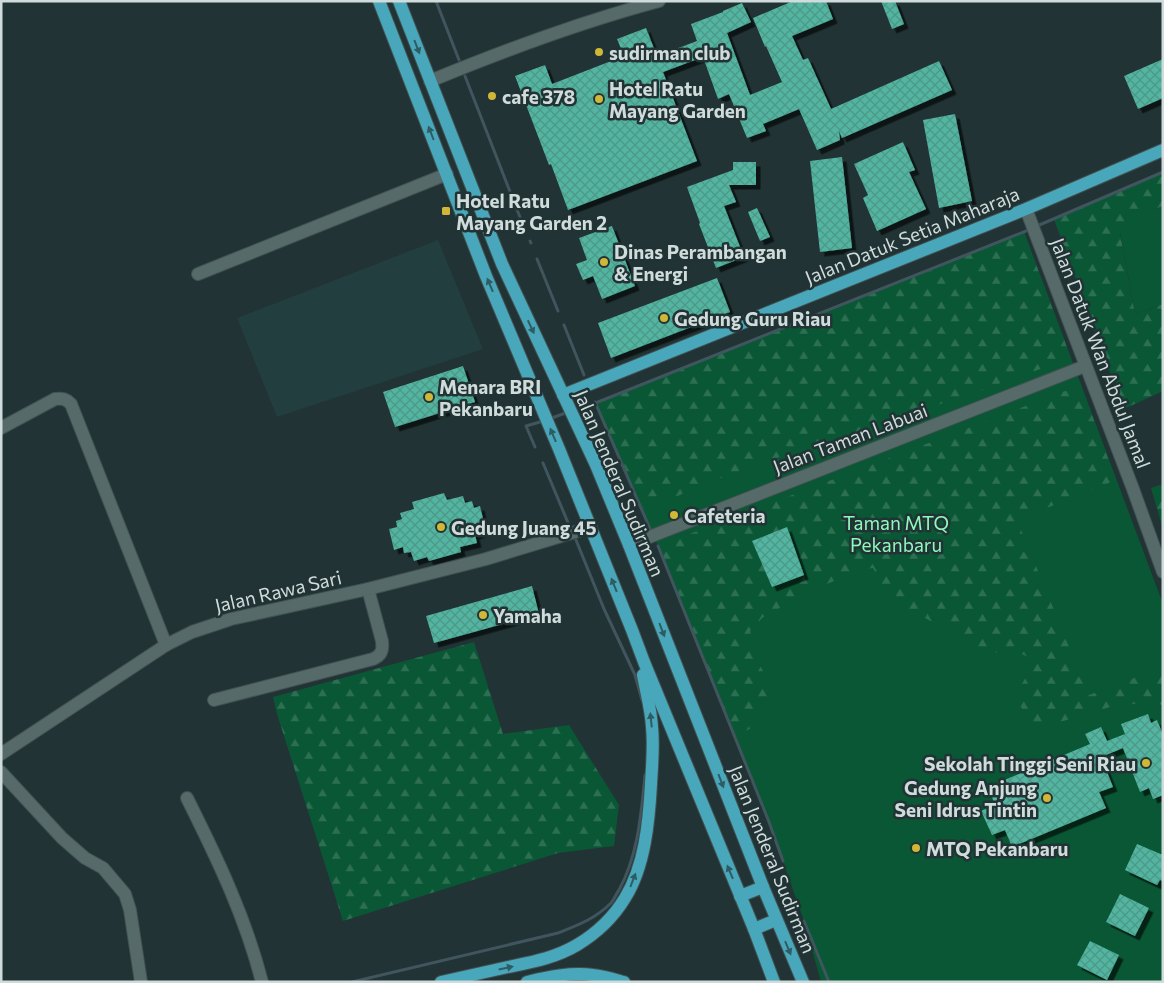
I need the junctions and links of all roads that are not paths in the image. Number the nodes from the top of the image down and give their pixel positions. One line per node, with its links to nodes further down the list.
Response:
1 (379, 1): 6 (main road, one-way to 1)
2 (399, 1): 4 (main road, Jalan Jenderal Sudirman, one-way to 4)
3 (659, 1): 4 (street)
4 (430, 80): 10 (main road, Jalan Jenderal Sudirman, one-way to 10)
5 (1163, 150): 7 (main road, Jalan Datuk Setia Maharaja)
6 (447, 174): 8 (street); 12 (main road, one-way to 6)
7 (1026, 210): 9 (street, Jalan Datuk Wan Abdul Jamal); 10 (main road, Jalan Datuk Setia Maharaja)
8 (198, 274)
9 (1085, 366): 13 (street, Jalan Taman Labuai); 14 (street, Jalan Datuk Wan Abdul Jamal)
10 (563, 396): 13 (main road, Jalan Jenderal Sudirman)
11 (1, 428): 18 (street)
12 (591, 527): 16 (street, Jalan Rawa Sari); 17 (main road, one-way to 12)
13 (629, 545): 23 (main road, Jalan Jenderal Sudirman, one-way to 23)
14 (1160, 556): 15 (street, Jalan Datuk Wan Abdul Jamal)
15 (1163, 572)
16 (368, 589): 18 (street, Jalan Rawa Sari); 19 (street)
17 (632, 630): 24 (main road, one-way to 17); 29 (main road, one-way to 17)
18 (166, 645): 20 (street, Jalan Rawa Sari)
19 (214, 700)
20 (1, 754)
21 (1, 772): 27 (street)
22 (187, 798): 28 (street)
23 (762, 887): 24 (main road); 25 (main road, Jalan Jenderal Sudirman)
24 (740, 896): 26 (main road)
25 (776, 920): 26 (main road); 33 (main road, Jalan Jenderal Sudirman, one-way to 33)
26 (754, 929): 32 (main road)
27 (141, 982)
28 (262, 982)
29 (441, 982)
30 (527, 982): 31 (main road)
31 (624, 982)
32 (774, 982)
33 (803, 982)

